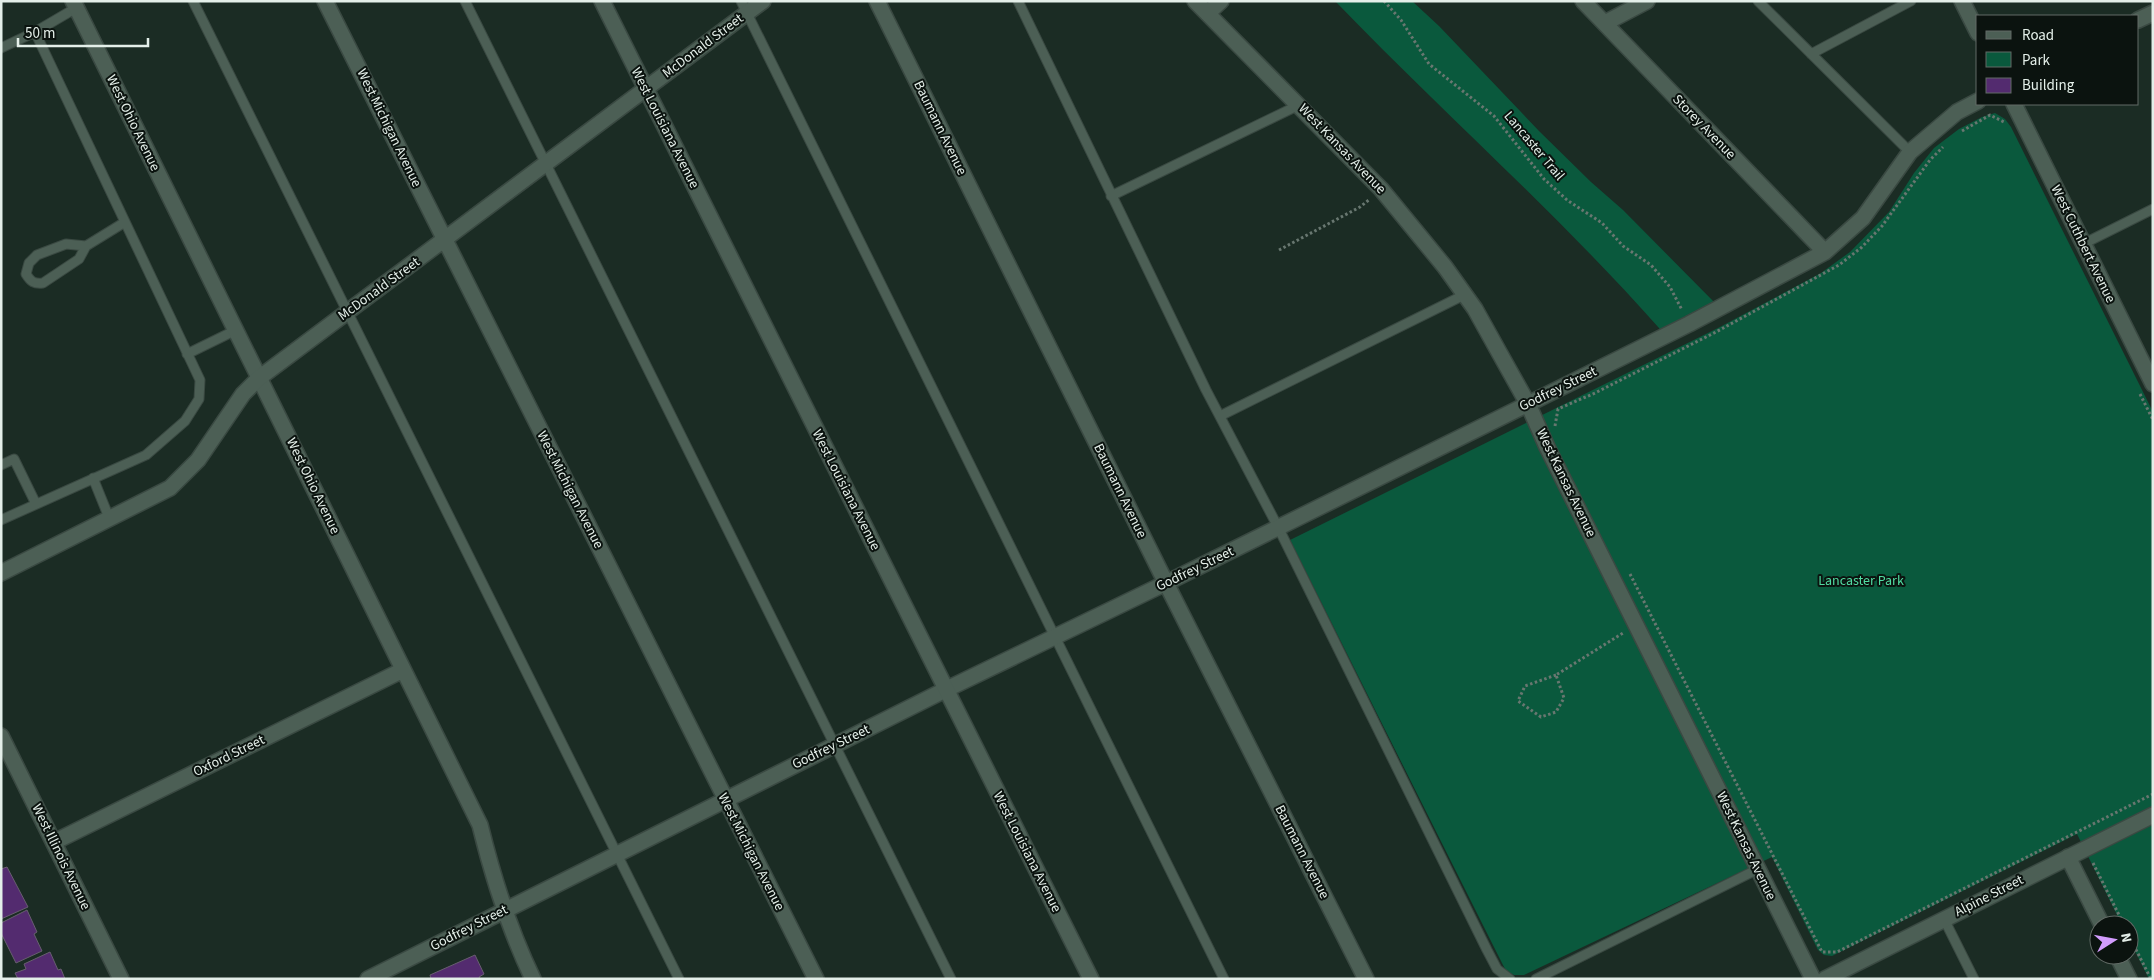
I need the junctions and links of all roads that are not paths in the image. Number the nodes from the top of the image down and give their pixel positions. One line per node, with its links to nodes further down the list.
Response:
1 (193, 1): 39 (lane)
2 (325, 1): 34 (street, West Michigan Avenue)
3 (465, 1): 30 (lane)
4 (602, 1): 25 (street, West Louisiana Avenue)
5 (763, 1): 16 (street, McDonald Street)
6 (876, 1): 53 (street, Baumann Avenue)
7 (1018, 1): 31 (lane)
8 (1195, 1): 17 (street, West Kansas Avenue)
9 (1221, 1): 17 (street)
10 (1583, 1): 20 (street, Storey Avenue)
11 (1647, 1): 20 (street)
12 (1758, 1): 24 (lane)
13 (1911, 1): 24 (lane)
14 (1962, 1): 21 (street)
15 (74, 5): 22 (lane); 40 (street, West Ohio Avenue)
16 (744, 7): 25 (street, McDonald Street); 54 (lane)
17 (1208, 13): 27 (street, West Kansas Avenue)
18 (2153, 13): 19 (street)
19 (2139, 20)
20 (1605, 23): 37 (street, Storey Avenue)
21 (1976, 29)
22 (35, 32): 23 (lane); 33 (lane)
23 (1, 48)
24 (1811, 54): 29 (lane)
25 (646, 89): 30 (street, McDonald Street); 56 (street, West Louisiana Avenue)
26 (1976, 102): 29 (street, Godfrey Street)
27 (1298, 105): 31 (lane); 38 (street, West Kansas Avenue)
28 (2014, 105): 35 (street, West Cuthbert Avenue)
29 (1910, 152): 37 (street, Godfrey Street)
30 (547, 164): 34 (street, McDonald Street); 58 (lane)
31 (1111, 196): 45 (lane)
32 (2153, 209): 35 (lane)
33 (125, 222): 36 (lane); 41 (lane)
34 (445, 241): 39 (street, McDonald Street); 59 (street, West Michigan Avenue)
35 (2083, 244): 43 (street, West Cuthbert Avenue)
36 (86, 246): 36 (lane)
37 (1825, 252): 44 (street, Godfrey Street)
38 (1464, 294): 44 (street, West Kansas Avenue); 45 (lane)
39 (348, 312): 42 (street, McDonald Street); 62 (lane)
40 (236, 330): 41 (lane); 42 (street, West Ohio Avenue)
41 (187, 354): 47 (lane)
42 (259, 378): 50 (street, McDonald Street); 55 (street, West Ohio Avenue)
43 (2153, 384)
44 (1528, 404): 51 (street, Godfrey Street); 64 (street, West Kansas Avenue)
45 (1220, 416): 51 (lane)
46 (1, 465): 48 (lane)
47 (93, 478): 48 (lane); 50 (lane)
48 (36, 504): 49 (lane)
49 (1, 520)
50 (110, 520): 52 (street, McDonald Street)
51 (1278, 527): 53 (street, Godfrey Street); 79 (lane)
52 (1, 573)
53 (1166, 583): 54 (street, Godfrey Street); 78 (street, Baumann Avenue)
54 (1054, 637): 56 (street, Godfrey Street); 77 (lane)
55 (403, 670): 61 (street, Oxford Street); 65 (street, West Ohio Avenue)
56 (945, 690): 58 (street, Godfrey Street); 76 (street, West Louisiana Avenue)
57 (1, 736): 61 (street, West Illinois Avenue)
58 (834, 745): 59 (street, Godfrey Street); 75 (lane)
59 (724, 800): 62 (street, Godfrey Street); 74 (street, West Michigan Avenue)
60 (2153, 814): 63 (street, Alpine Street)
61 (54, 842): 70 (street, West Illinois Avenue)
62 (618, 853): 65 (street, Godfrey Street); 73 (lane)
63 (2068, 857): 66 (street); 67 (street, Alpine Street)
64 (1758, 869): 80 (lane); 81 (street, West Kansas Avenue)
65 (505, 909): 69 (street, Godfrey Street); 72 (street, West Ohio Avenue)
66 (2097, 915)
67 (1944, 919): 82 (street, Alpine Street); 83 (lane)
68 (2123, 965): 84 (street)
69 (385, 975): 71 (street, Godfrey Street)
70 (121, 979)
71 (368, 979)
72 (533, 979)
73 (679, 979)
74 (816, 979)
75 (951, 979)
76 (1091, 979)
77 (1224, 979)
78 (1366, 979)
79 (1510, 979)
80 (1536, 979)
81 (1812, 979)
82 (1825, 979)
83 (1974, 979)
84 (2129, 979)

